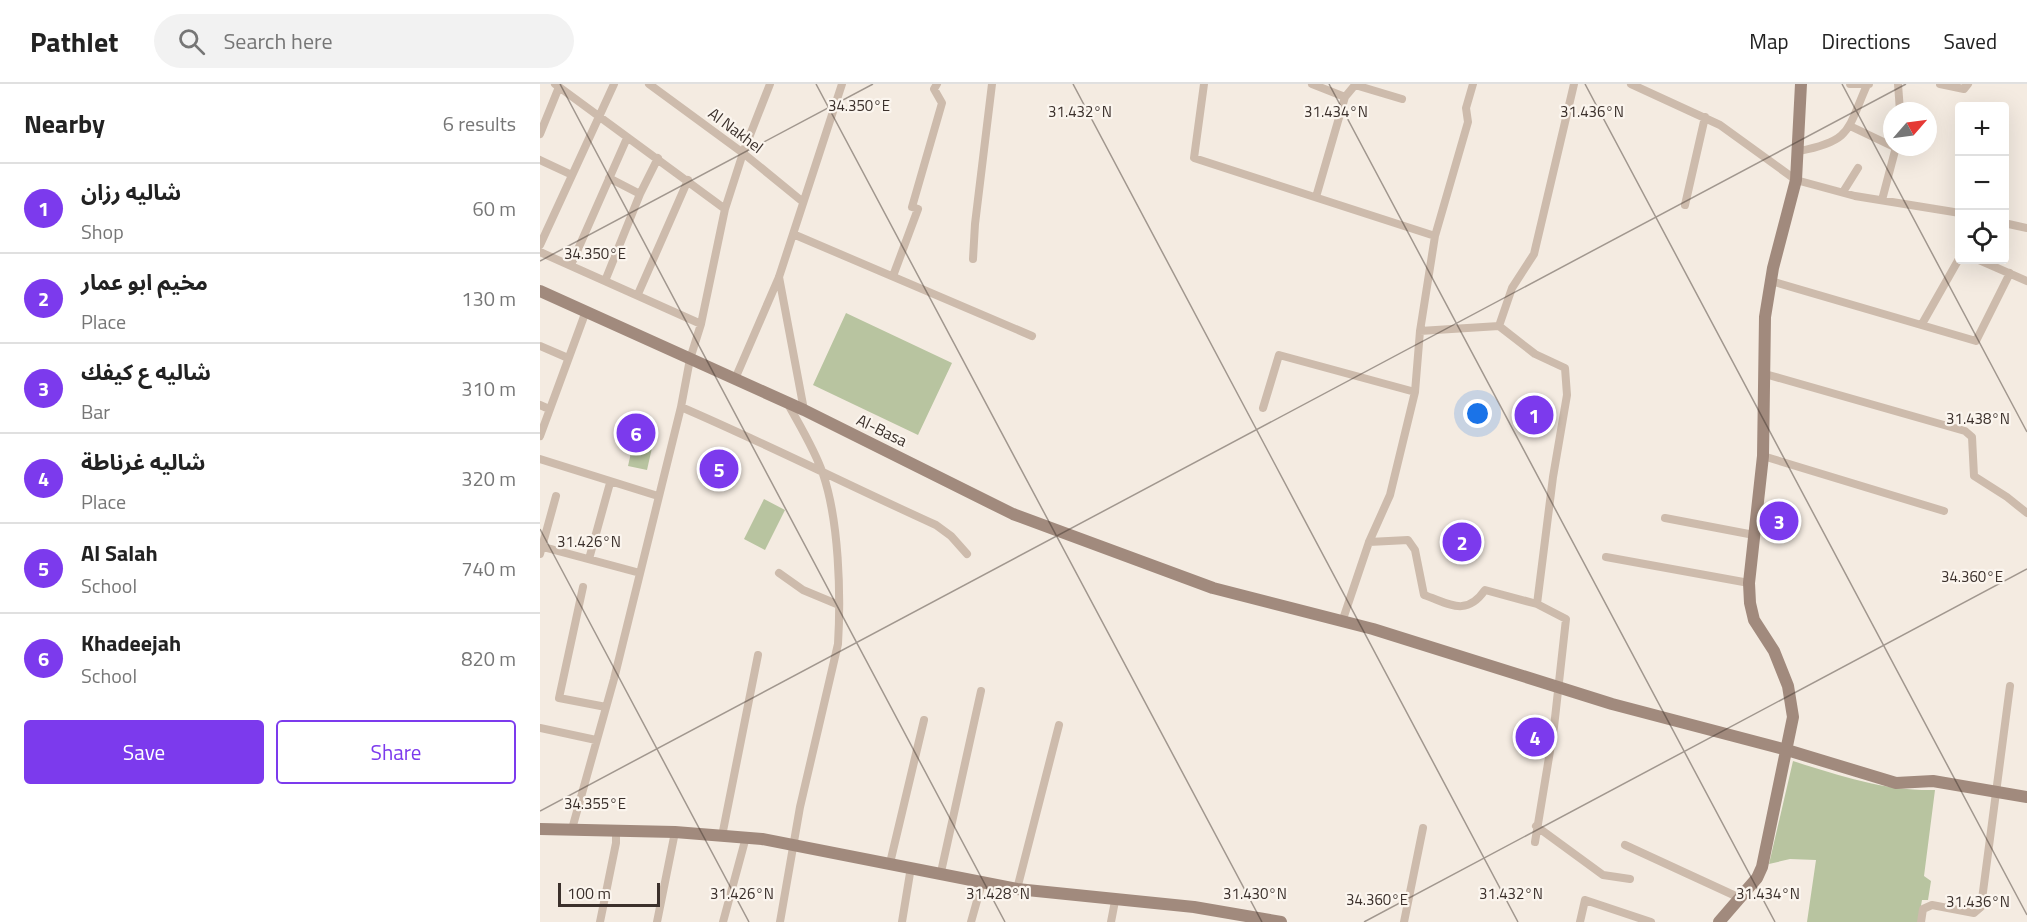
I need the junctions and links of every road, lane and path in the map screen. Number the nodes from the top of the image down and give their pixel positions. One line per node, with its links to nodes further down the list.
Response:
1 (614, 84): 24 (street)
2 (649, 84): 31 (street, Al Nakhel)
3 (770, 84): 31 (street)
4 (842, 84): 44 (street)
5 (937, 84): 59 (street)
6 (992, 84): 54 (street)
7 (1204, 84): 42 (street)
8 (1312, 84): 21 (street)
9 (1473, 84): 51 (street)
10 (1574, 84): 69 (street)
11 (1630, 84): 20 (street)
12 (1660, 84): 20 (street)
13 (1801, 84): 30 (street)
14 (1850, 84): 18 (street)
15 (1898, 84): 23 (street)
16 (1940, 84): 17 (street)
17 (1968, 84)
18 (1868, 85): 26 (street)
19 (557, 86): 24 (street); 27 (street)
20 (1660, 96): 25 (street)
21 (1345, 97): 22 (street); 42 (street)
22 (1402, 99)
23 (1899, 102)
24 (598, 117): 28 (street); 36 (street)
25 (1705, 117): 39 (street); 45 (street)
26 (1850, 126): 29 (street); 30 (street)
27 (540, 134)
28 (627, 138): 33 (street); 37 (street)
29 (1883, 142)
30 (1799, 151): 39 (street)
31 (743, 153): 44 (street, Al Nakhel); 46 (street)
32 (1892, 156): 43 (street)
33 (658, 158): 38 (street); 41 (street)
34 (540, 160): 36 (street)
35 (1858, 168): 40 (street)
36 (572, 175): 52 (street)
37 (609, 178): 41 (street); 57 (street)
38 (688, 180): 46 (street); 65 (street)
39 (1796, 180): 40 (street); 62 (street)
40 (1843, 192): 43 (street)
41 (640, 194): 61 (street)
42 (1316, 197): 51 (street)
43 (1882, 200): 47 (street)
44 (802, 202): 50 (street)
45 (1685, 205)
46 (725, 209): 67 (street)
47 (1955, 212)
48 (2009, 224): 49 (street)
49 (2027, 228)
50 (793, 234): 59 (street); 60 (street)
51 (1435, 236): 70 (street)
52 (540, 245)
53 (540, 252): 57 (street)
54 (973, 259)
55 (1956, 264): 68 (street)
56 (1989, 264): 58 (street)
57 (571, 265): 61 (street)
58 (2010, 273): 63 (street); 68 (street)
59 (893, 276): 71 (street)
60 (779, 277): 76 (street); 83 (street)
61 (605, 281): 65 (street)
62 (1771, 281): 68 (street); 75 (street)
63 (2027, 281)
64 (540, 291): 66 (street, Al-Basa)
65 (638, 294): 67 (street)
66 (586, 311): 73 (street); 74 (street, Al-Basa)
67 (702, 324): 74 (street)
68 (1922, 324)
69 (1500, 326): 70 (street); 104 (street)
70 (1420, 332): 77 (street)
71 (1032, 336)
72 (540, 346): 73 (street)
73 (568, 358): 82 (street)
74 (690, 359): 76 (street, Al-Basa); 80 (street)
75 (1765, 374): 85 (street); 92 (street)
76 (735, 379): 78 (street, Al-Basa)
77 (1415, 392): 81 (street); 95 (street)
78 (788, 404): 83 (street, Al-Basa); 87 (street)
79 (540, 405): 82 (street)
80 (681, 407): 87 (street); 90 (street)
81 (1263, 408)
82 (549, 409): 84 (street)
83 (804, 410): 106 (street, Al-Basa)
84 (540, 436)
85 (1762, 456): 91 (street); 94 (street)
86 (540, 459): 88 (street)
87 (823, 474): 97 (street); 105 (street)
88 (610, 483): 90 (street); 99 (street)
89 (556, 496): 96 (street)
90 (658, 496): 100 (street)
91 (1944, 511)
92 (2027, 513)
93 (1665, 518): 94 (street)
94 (1754, 535): 102 (street)
95 (1369, 542): 104 (street); 106 (street)
96 (541, 549): 99 (street)
97 (967, 554)
98 (1606, 556): 102 (street)
99 (589, 559): 100 (street)
100 (640, 573): 111 (street)
101 (779, 573): 105 (street)
102 (1749, 583): 116 (street)
103 (583, 587): 111 (street)
104 (1537, 604): 108 (street)
105 (839, 605): 128 (street)
106 (1342, 622): 108 (street, Al-Basa)
107 (758, 655): 125 (street)
108 (1559, 686): 116 (street, Al-Basa); 119 (street)
109 (2010, 686): 117 (street)
110 (981, 691): 132 (street)
111 (606, 707): 115 (street)
112 (924, 720): 130 (street)
113 (1059, 725): 135 (street)
114 (540, 728): 115 (street)
115 (596, 740): 122 (street)
116 (1788, 750): 117 (street, Al-Basa); 136 (street)
117 (1996, 791): 118 (street, Al-Basa); 151 (street)
118 (2027, 797)
119 (1536, 826): 127 (street); 133 (street)
120 (540, 828): 122 (street)
121 (1423, 828): 147 (street)
122 (572, 829): 123 (street)
123 (616, 830): 124 (street); 139 (street)
124 (675, 832): 125 (street); 140 (street)
125 (723, 836): 126 (street)
126 (746, 837): 128 (street); 141 (street)
127 (1535, 842)
128 (795, 844): 130 (street); 142 (street)
129 (1624, 845): 136 (street)
130 (890, 863): 131 (street)
131 (911, 867): 132 (street); 143 (street)
132 (941, 872): 134 (street)
133 (1630, 879)
134 (982, 883): 135 (street); 144 (street)
135 (1017, 889): 137 (street)
136 (1740, 898): 150 (street)
137 (1115, 901): 138 (street); 145 (street)
138 (1222, 917): 146 (street)
139 (600, 922)
140 (657, 922)
141 (723, 922)
142 (780, 922)
143 (902, 922)
144 (971, 922)
145 (1110, 922)
146 (1281, 922)
147 (1404, 922)
148 (1580, 922): 149 (street)
149 (1652, 922)
150 (1719, 922)
151 (1921, 922)

